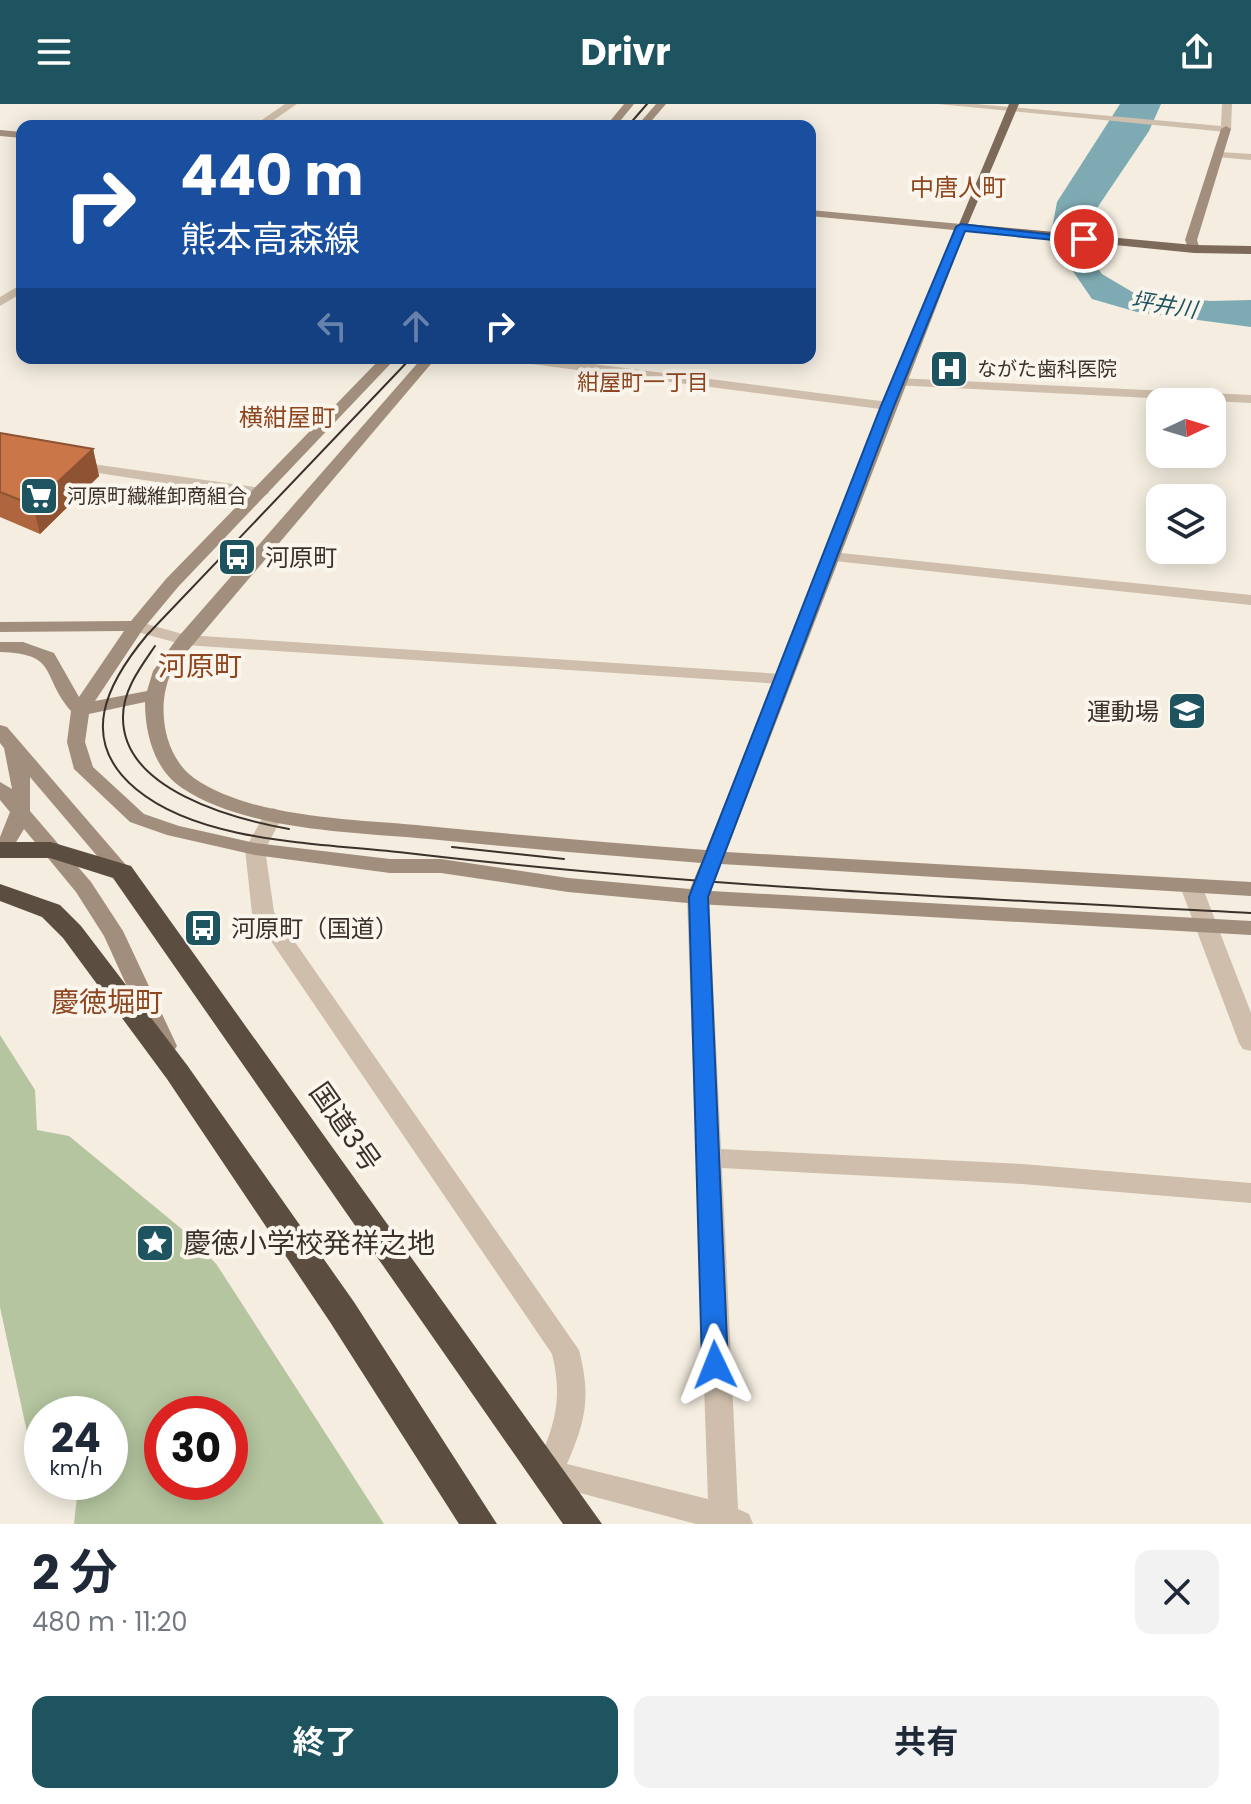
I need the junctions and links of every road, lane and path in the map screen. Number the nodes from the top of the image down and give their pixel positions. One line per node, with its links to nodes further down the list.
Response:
1 (292, 104): 7 (street)
2 (629, 104): 8 (street)
3 (661, 104): 9 (street)
4 (943, 104): 6 (street)
5 (1227, 104): 10 (street)
6 (1013, 107): 10 (street); 14 (main road)
7 (267, 120)
8 (616, 120)
9 (647, 120)
10 (1226, 129): 11 (street)
11 (1220, 155): 12 (street); 15 (street)
12 (1251, 157)
13 (816, 214): 14 (street)
14 (961, 227): 15 (main road); 20 (street)
15 (1194, 249): 16 (main road)
16 (1251, 250)
17 (383, 364): 24 (street)
18 (424, 364): 29 (street)
19 (562, 364): 22 (street)
20 (898, 382): 21 (street); 22 (street)
21 (1251, 399)
22 (888, 406): 25 (street)
23 (51, 462): 24 (street)
24 (261, 493): 27 (street)
25 (831, 557): 26 (street); 31 (street)
26 (1251, 600)
27 (136, 626): 28 (street); 29 (street); 33 (street)
28 (0, 627)
29 (185, 640): 31 (street); 32 (street)
30 (0, 647): 33 (street)
31 (782, 679): 41 (street)
32 (155, 695): 33 (street); 37 (street)
33 (80, 710): 38 (street)
34 (4, 734): 36 (street); 42 (street)
35 (0, 788): 36 (street)
36 (19, 812): 39 (street); 40 (street)
37 (274, 814): 38 (street); 41 (street)
38 (255, 849): 46 (street); 53 (street)
39 (1, 850): 40 (highway)
40 (51, 850): 42 (highway); 50 (street)
41 (712, 860): 43 (street); 46 (street)
42 (122, 872): 53 (highway, 国道3号)
43 (1191, 886): 44 (street); 47 (street)
44 (1251, 889)
45 (0, 892): 50 (highway)
46 (698, 897): 47 (street); 51 (street)
47 (1206, 926): 48 (street); 49 (street)
48 (1251, 928)
49 (1251, 1043)
50 (177, 1072): 55 (highway)
51 (707, 1158): 52 (street); 54 (street)
52 (1251, 1193)
53 (549, 1473): 54 (street); 56 (highway, 国道3号)
54 (728, 1522)
55 (479, 1524)
56 (584, 1524)

